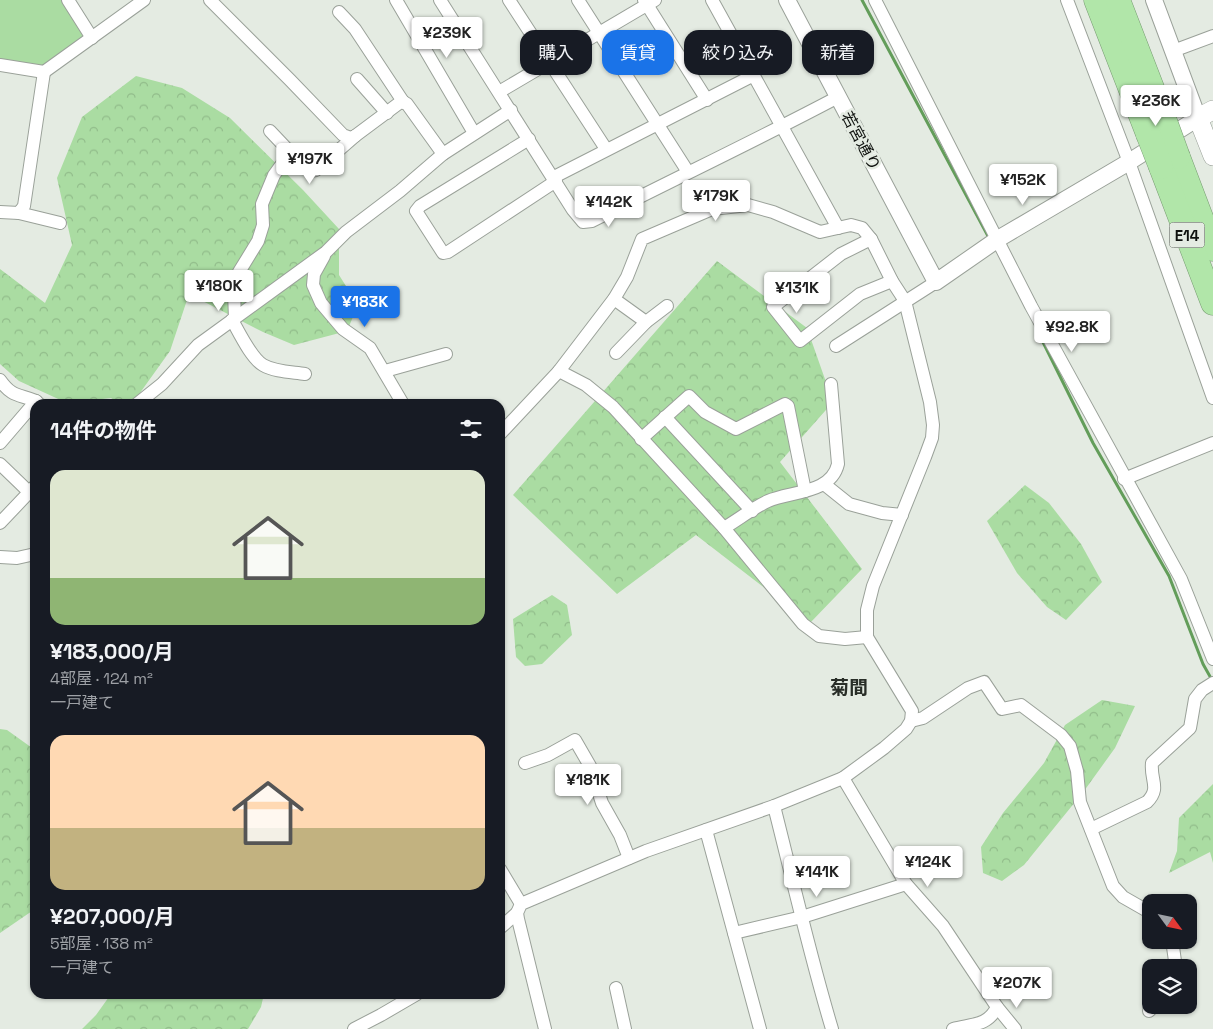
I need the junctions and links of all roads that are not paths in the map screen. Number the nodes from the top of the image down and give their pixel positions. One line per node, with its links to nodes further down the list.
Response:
1 (68, 0): 22 (street)
2 (144, 0): 22 (street)
3 (210, 0): 42 (street)
4 (396, 0): 41 (street)
5 (440, 0): 30 (street)
6 (509, 0): 17 (street)
7 (578, 0): 19 (street)
8 (712, 0): 18 (street)
9 (786, 0): 31 (street, 若宮通り)
10 (875, 0): 57 (street)
11 (1067, 0): 48 (street)
12 (1096, 0): 39 (highway, E14)
13 (1118, 0): 39 (highway, E14)
14 (1154, 0): 23 (street)
15 (649, 2): 19 (street); 32 (street)
16 (339, 12): 33 (street)
17 (528, 30)
18 (729, 30)
19 (599, 33): 21 (street); 37 (street)
20 (1213, 36): 23 (street)
21 (592, 37)
22 (92, 38): 25 (street)
23 (1173, 51): 36 (street)
24 (0, 65): 25 (street)
25 (44, 72): 53 (street)
26 (527, 75): 30 (street)
27 (557, 75): 44 (street)
28 (754, 75): 32 (street); 38 (street)
29 (357, 79): 35 (street)
30 (499, 92): 34 (street)
31 (838, 97): 38 (street); 61 (street, 若宮通り)
32 (707, 100): 37 (street)
33 (404, 103): 35 (street); 46 (street)
34 (511, 110): 41 (street); 43 (street)
35 (387, 113): 42 (street)
36 (1206, 114): 47 (main road); 48 (street)
37 (658, 125): 44 (street); 50 (street)
38 (782, 127): 50 (street); 55 (street)
39 (1157, 129): 49 (highway, E14, bridge)
40 (270, 131): 45 (street)
41 (474, 133): 46 (street)
42 (355, 136): 45 (street)
43 (529, 139): 51 (street); 51 (street)
44 (606, 150): 51 (street)
45 (290, 153): 66 (street)
46 (443, 154): 59 (street)
47 (1213, 156)
48 (1130, 162): 57 (street); 76 (street)
49 (1169, 162): 58 (highway, E14); 64 (highway, E14)
50 (688, 172): 51 (street)
51 (555, 179)
52 (0, 212): 53 (street)
53 (19, 213): 54 (street)
54 (60, 223)
55 (838, 228): 56 (street); 62 (street)
56 (872, 239): 60 (street); 60 (street)
57 (998, 239): 61 (street); 87 (street)
58 (1213, 250)
59 (326, 252): 66 (street); 72 (street)
60 (892, 281): 63 (street)
61 (936, 282): 63 (street)
62 (614, 299): 67 (street); 71 (street)
63 (905, 301): 68 (street); 93 (street)
64 (1213, 303)
65 (667, 306): 67 (street)
66 (233, 319): 73 (street); 77 (street)
67 (646, 322): 69 (street)
68 (836, 346)
69 (616, 353)
70 (446, 354): 72 (street)
71 (559, 371): 82 (street); 83 (street)
72 (385, 372): 78 (street)
73 (306, 374)
74 (0, 380): 79 (street)
75 (831, 384): 88 (street)
76 (1213, 398)
77 (143, 399)
78 (400, 399)
79 (30, 400)
80 (30, 410): 84 (street)
81 (665, 417): 83 (street); 91 (street); 92 (street)
82 (505, 429)
83 (641, 439): 95 (street)
84 (0, 442)
85 (1213, 443): 87 (street)
86 (0, 464): 89 (street)
87 (1124, 479): 99 (street)
88 (824, 484): 91 (street); 93 (street)
89 (30, 487)
90 (30, 491): 94 (street)
91 (805, 491): 92 (street)
92 (752, 511): 95 (street)
93 (902, 516): 98 (street)
94 (0, 523)
95 (724, 528): 98 (street)
96 (30, 555): 97 (street)
97 (0, 557)
98 (867, 637): 101 (street)
99 (1213, 659)
100 (1213, 683): 105 (street)
101 (911, 721): 103 (street); 105 (street)
102 (525, 762): 107 (street)
103 (843, 778): 104 (street); 109 (street)
104 (774, 806): 106 (street); 112 (street)
105 (1091, 829): 111 (street)
106 (706, 830): 107 (street); 114 (street)
107 (629, 858): 110 (street)
108 (505, 879): 110 (street)
109 (906, 884): 112 (street); 117 (street)
110 (519, 908): 113 (street); 119 (street)
111 (1142, 908)
112 (802, 917): 114 (street); 122 (street)
113 (505, 923)
114 (734, 933): 121 (street)
115 (616, 988): 120 (street)
116 (408, 999): 118 (street)
117 (997, 1007): 123 (street); 124 (street)
118 (354, 1029)
119 (546, 1029)
120 (624, 1029)
121 (760, 1029)
122 (832, 1029)
123 (953, 1029)
124 (1015, 1029)

